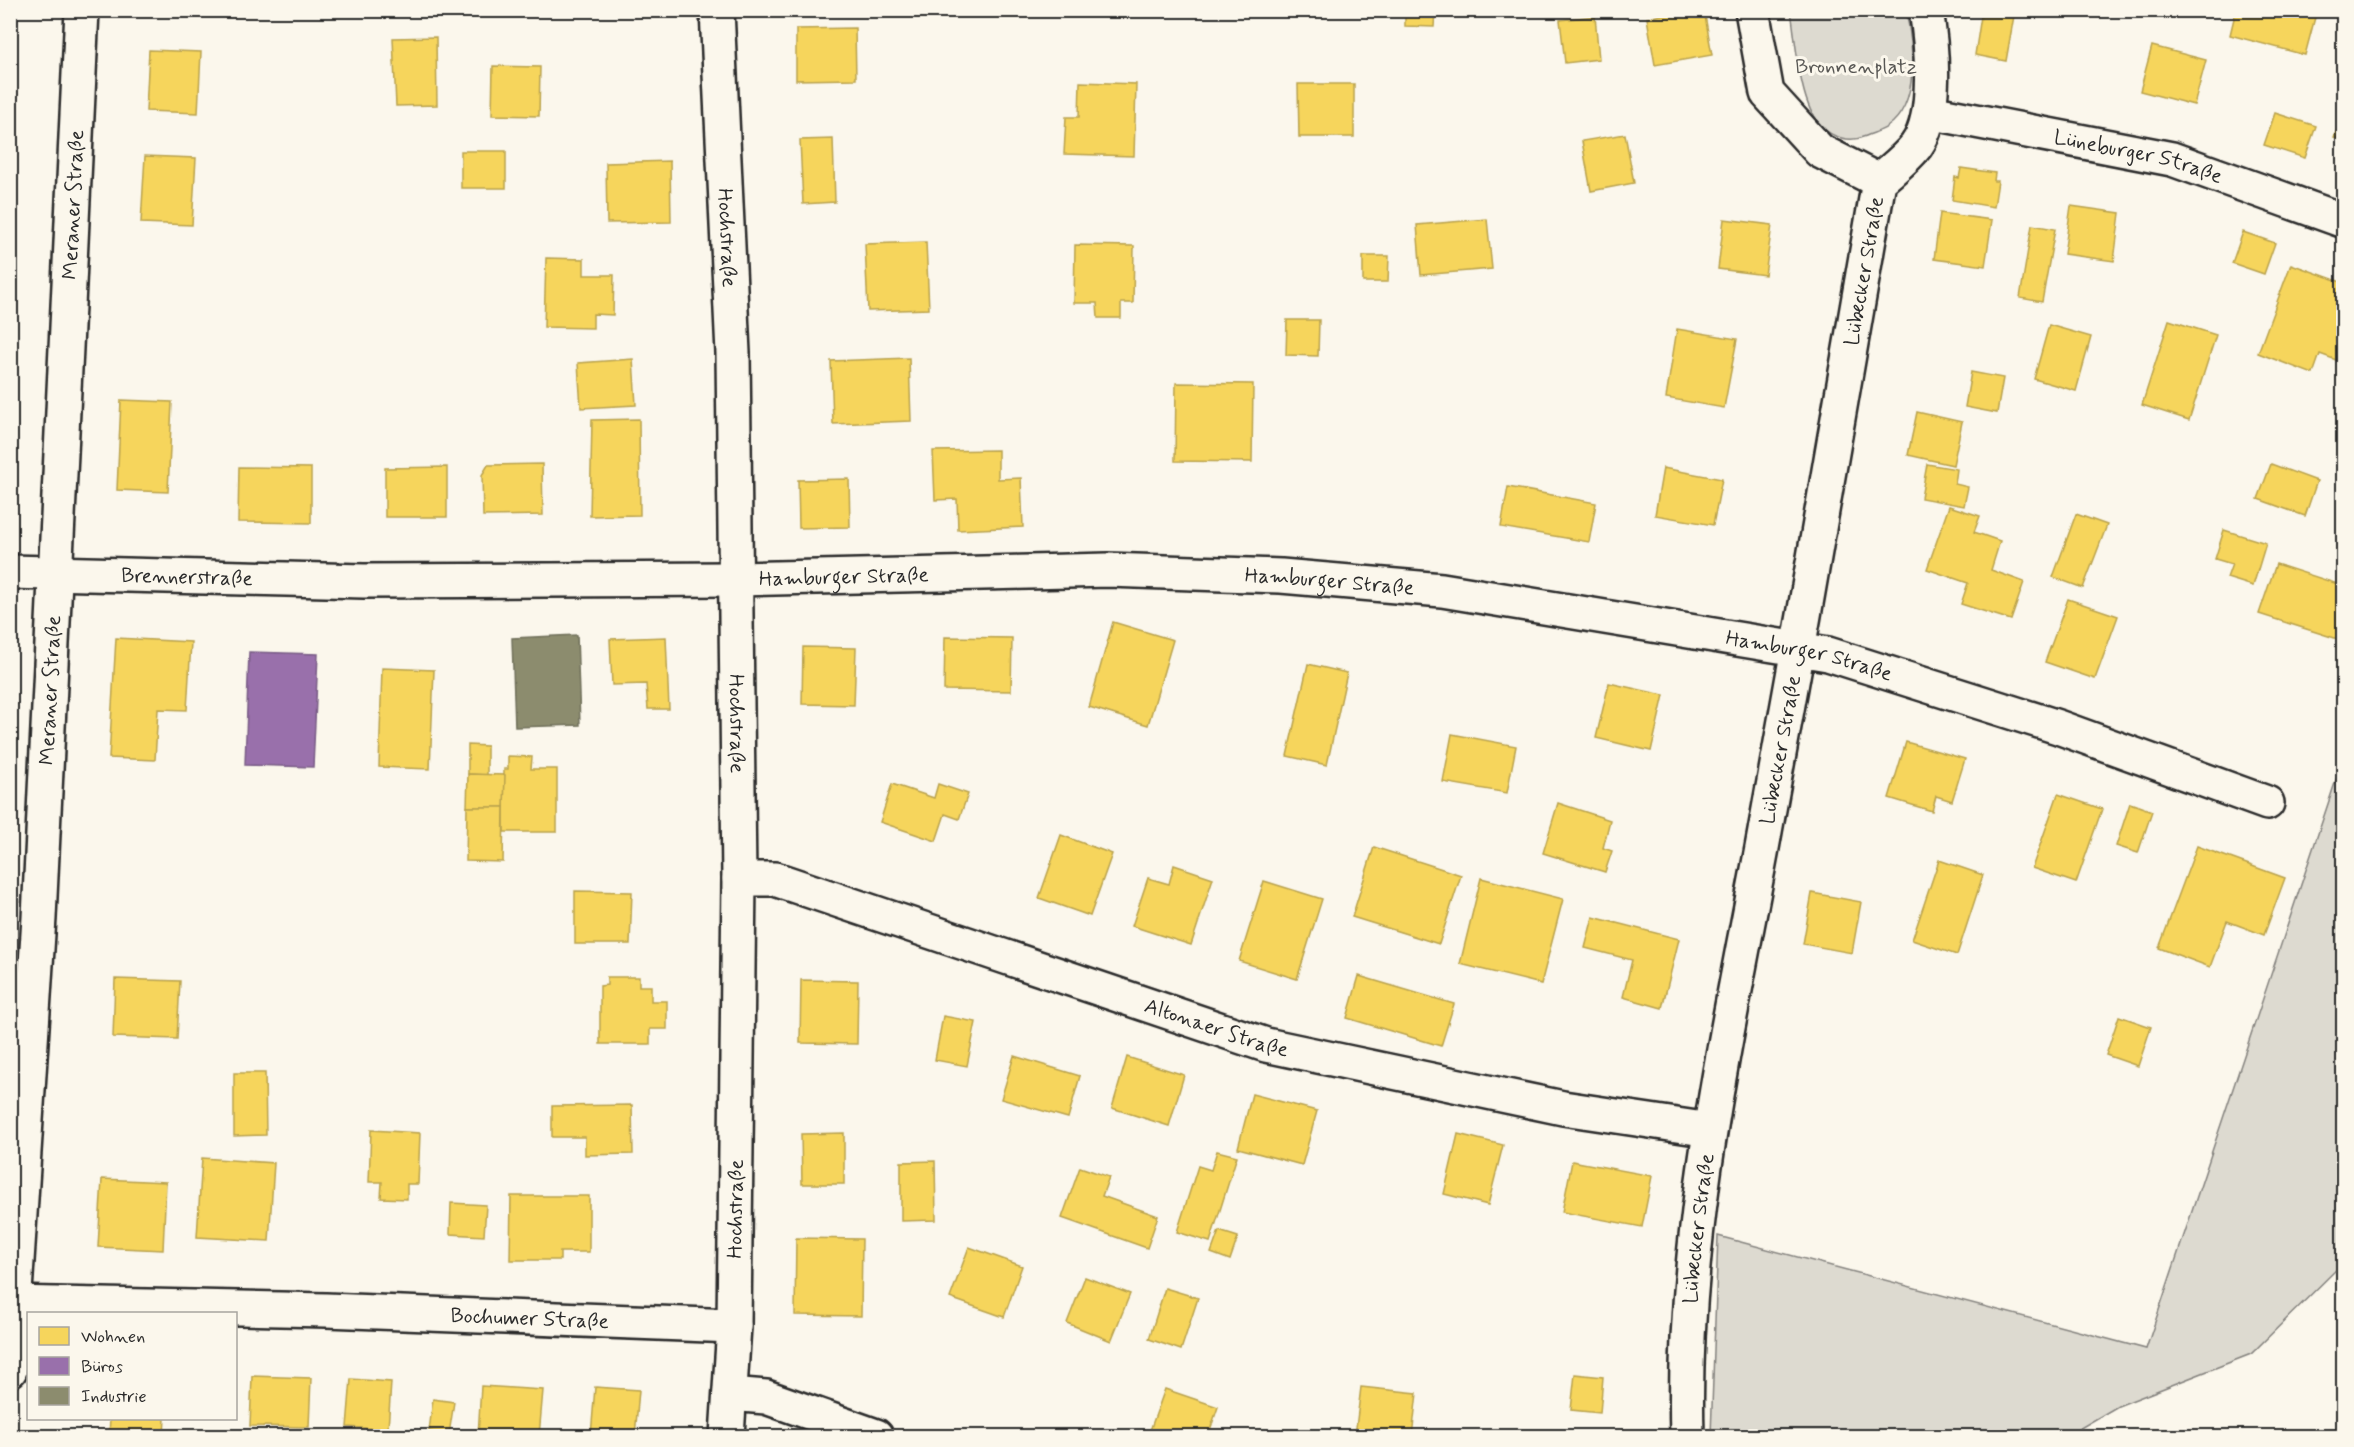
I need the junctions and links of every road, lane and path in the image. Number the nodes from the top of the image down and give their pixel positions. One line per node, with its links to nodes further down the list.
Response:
1 (82, 10): 9 (street, Meraner Straße)
2 (717, 10): 10 (street, Hochstraße)
3 (1752, 10): 6 (street)
4 (1926, 10): 5 (street, Lübecker Straße)
5 (1929, 112): 6 (street, Lübecker Straße); 7 (street, Lüneburger Straße)
6 (1879, 182): 12 (street, Lübecker Straße)
7 (2343, 221)
8 (10, 572): 9 (street, Brennerstraße)
9 (56, 574): 11 (street, Brennerstraße); 16 (street, Meraner Straße)
10 (735, 579): 11 (street, Hamburger Straße); 12 (street, Hamburger Straße); 14 (street, Hochstraße)
11 (363, 581)
12 (1799, 648): 13 (street, Hamburger Straße); 15 (street, Lübecker Straße)
13 (2266, 803)
14 (739, 879): 15 (street, Altonaer Straße); 17 (street, Hochstraße)
15 (1710, 1130): 22 (street, Lübecker Straße)
16 (13, 1303): 17 (street, Bochumer Straße); 18 (street, Meraner Straße)
17 (734, 1326): 19 (street, Hochstraße)
18 (10, 1370)
19 (730, 1394): 20 (street, Hochstraße); 21 (street)
20 (727, 1437)
21 (876, 1437)
22 (1687, 1437)

